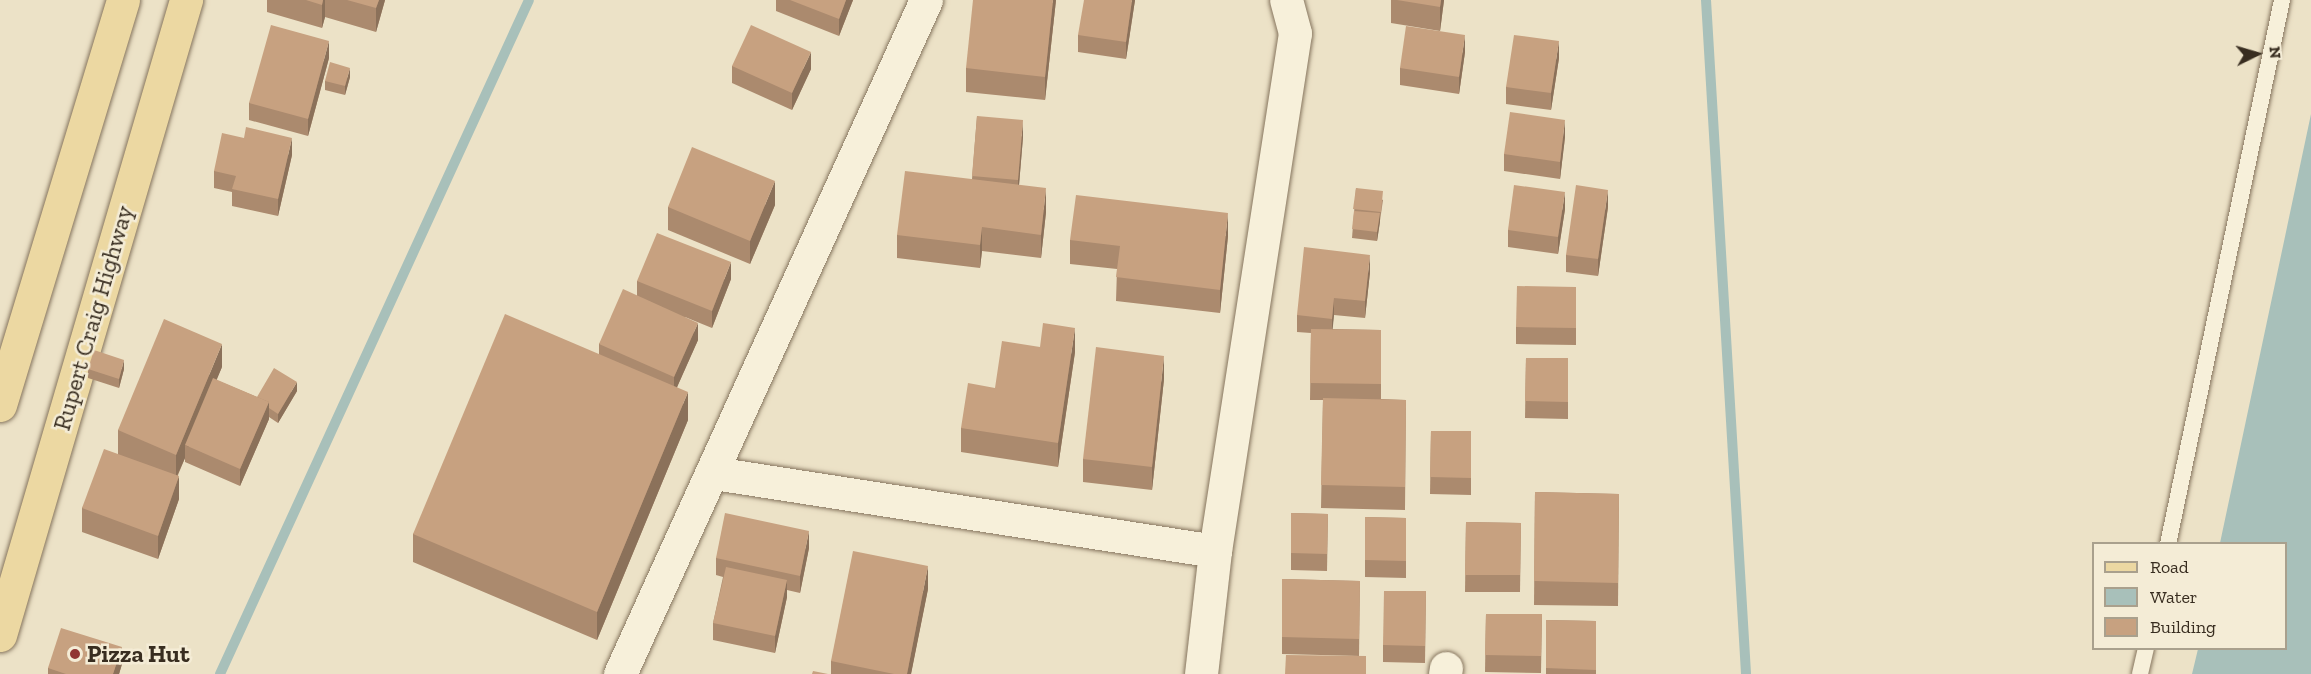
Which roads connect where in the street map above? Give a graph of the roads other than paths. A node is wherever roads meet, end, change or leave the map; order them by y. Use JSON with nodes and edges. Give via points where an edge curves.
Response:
{"nodes":[{"id":1,"x":123,"y":0,"type":"edge"},
{"id":2,"x":186,"y":0,"type":"edge"},
{"id":3,"x":926,"y":0,"type":"edge"},
{"id":4,"x":1286,"y":0,"type":"edge"},
{"id":5,"x":2282,"y":0,"type":"edge"},
{"id":6,"x":5,"y":369,"type":"edge"},
{"id":7,"x":0,"y":405,"type":"edge"},
{"id":8,"x":714,"y":473,"type":"junction"},
{"id":9,"x":2168,"y":542,"type":"edge"},
{"id":10,"x":1215,"y":551,"type":"junction"},
{"id":11,"x":0,"y":635,"type":"edge"},
{"id":12,"x":2146,"y":650,"type":"edge"},
{"id":13,"x":620,"y":674,"type":"edge"},
{"id":14,"x":1201,"y":674,"type":"edge"},
{"id":15,"x":2140,"y":674,"type":"edge"}],
"edges":[{"from":1,"to":6,"type":"main road"},
{"from":2,"to":11,"type":"main road","name":"Rupert Craig Highway"},
{"from":3,"to":8,"type":"street"},
{"from":4,"to":10,"type":"street","via":[[1295,33]]},
{"from":5,"to":9,"type":"lane"},
{"from":6,"to":7,"type":"main road"},
{"from":8,"to":10,"type":"street"},
{"from":8,"to":13,"type":"street"},
{"from":10,"to":14,"type":"street"},
{"from":12,"to":15,"type":"lane"}]}
